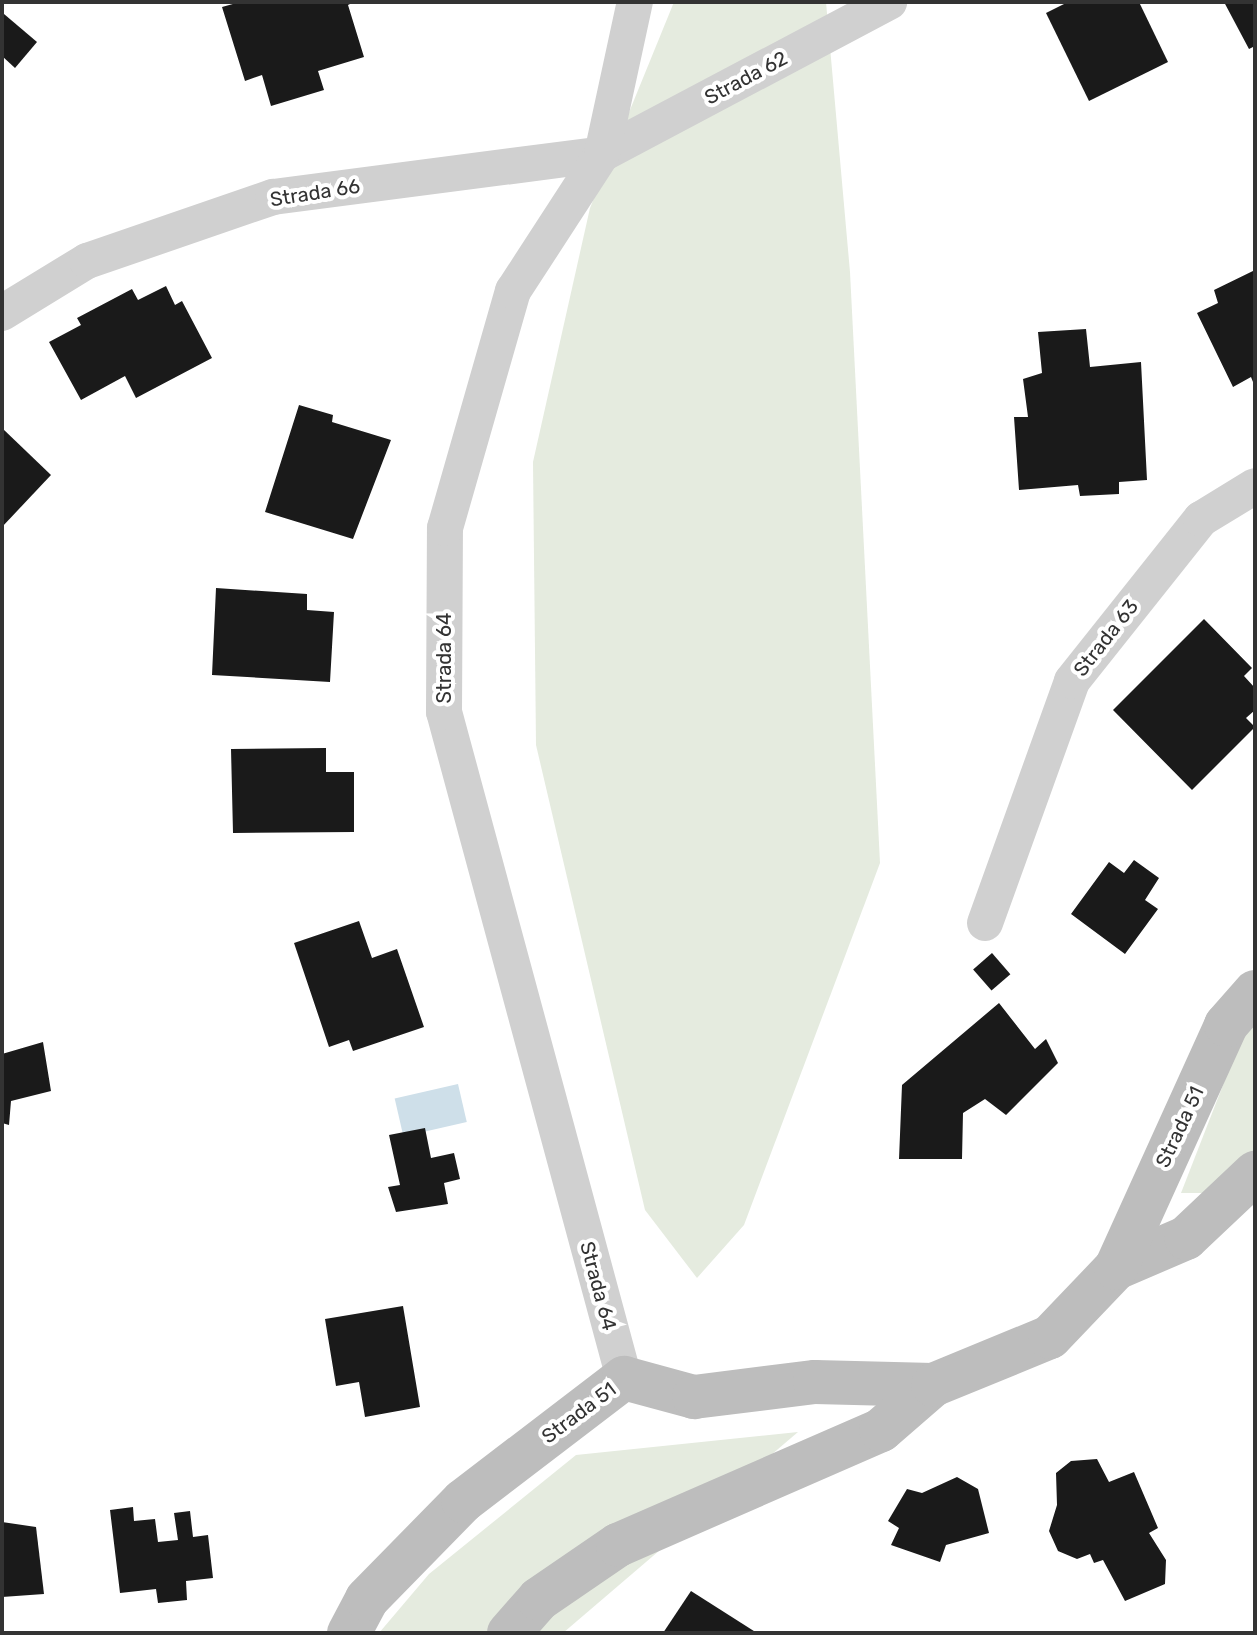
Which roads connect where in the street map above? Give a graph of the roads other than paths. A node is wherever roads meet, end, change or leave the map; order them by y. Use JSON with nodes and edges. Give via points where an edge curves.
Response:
{"nodes":[{"id":1,"x":635,"y":2,"type":"edge"},
{"id":2,"x":889,"y":2,"type":"edge"},
{"id":3,"x":602,"y":154,"type":"junction"},
{"id":4,"x":2,"y":313,"type":"edge"},
{"id":5,"x":1255,"y":486,"type":"edge"},
{"id":6,"x":985,"y":923,"type":"dead end"},
{"id":7,"x":1255,"y":992,"type":"edge"},
{"id":8,"x":1255,"y":1173,"type":"edge"},
{"id":9,"x":1116,"y":1268,"type":"junction"},
{"id":10,"x":624,"y":1378,"type":"junction"},
{"id":11,"x":933,"y":1385,"type":"junction"},
{"id":12,"x":349,"y":1633,"type":"edge"},
{"id":13,"x":509,"y":1633,"type":"edge"}],
"edges":[{"from":1,"to":3,"type":"street","name":"Strada 64"},
{"from":2,"to":3,"type":"street","name":"Strada 62"},
{"from":3,"to":4,"type":"street","name":"Strada 66","via":[[273,197],[87,261]]},
{"from":3,"to":10,"type":"street","name":"Strada 64","via":[[513,291],[445,528],[444,712]]},
{"from":5,"to":6,"type":"street","name":"Strada 63","via":[[1201,519],[1072,681]]},
{"from":7,"to":9,"type":"street","name":"Strada 51","via":[[1226,1025]]},
{"from":8,"to":9,"type":"street","name":"Strada 51","via":[[1186,1238]]},
{"from":9,"to":11,"type":"street","name":"Strada 51","via":[[1050,1337]]},
{"from":10,"to":11,"type":"street","name":"Strada 51","via":[[694,1397],[815,1382]]},
{"from":10,"to":12,"type":"street","name":"Strada 51","via":[[463,1501],[367,1599]]},
{"from":11,"to":13,"type":"street","name":"Strada 51","via":[[881,1430],[618,1545],[539,1599]]}]}
